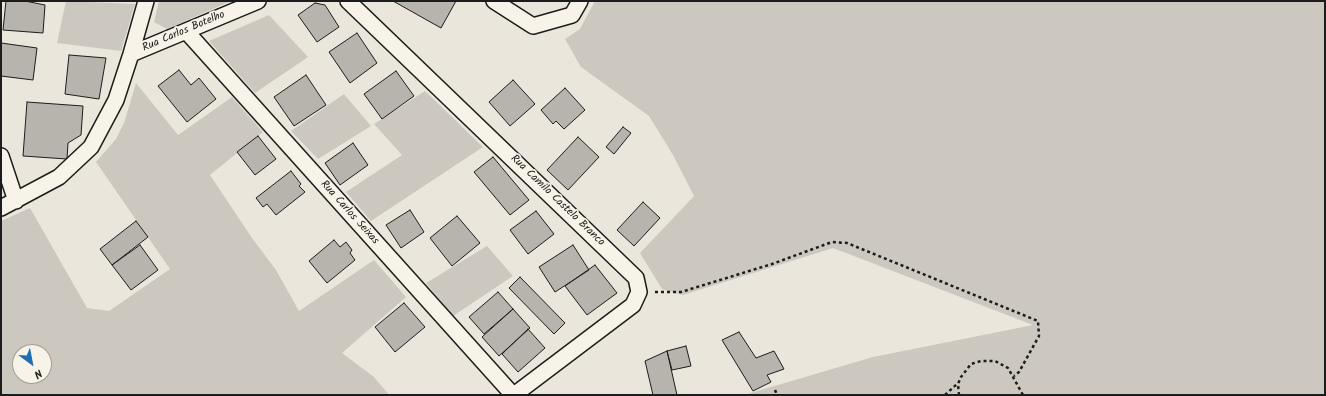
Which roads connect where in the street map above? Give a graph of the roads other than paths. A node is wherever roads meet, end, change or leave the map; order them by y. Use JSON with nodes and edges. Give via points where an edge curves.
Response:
{"nodes":[{"id":1,"x":146,"y":1,"type":"edge"},
{"id":2,"x":258,"y":1,"type":"edge"},
{"id":3,"x":348,"y":1,"type":"edge"},
{"id":4,"x":494,"y":1,"type":"edge"},
{"id":5,"x":580,"y":1,"type":"edge"},
{"id":6,"x":186,"y":31,"type":"junction"},
{"id":7,"x":131,"y":54,"type":"junction"},
{"id":8,"x":1,"y":156,"type":"edge"},
{"id":9,"x":16,"y":201,"type":"junction"},
{"id":10,"x":1,"y":208,"type":"edge"},
{"id":11,"x":513,"y":395,"type":"edge"}],
"edges":[{"from":1,"to":7,"type":"street"},
{"from":2,"to":6,"type":"street","name":"Rua Carlos Botelho"},
{"from":3,"to":11,"type":"street","name":"Rua Camilo Castelo Branco","via":[[636,278],[640,292],[633,305]]},
{"from":4,"to":5,"type":"street","via":[[533,26],[572,15]]},
{"from":6,"to":7,"type":"street","name":"Rua Carlos Botelho"},
{"from":6,"to":11,"type":"street","name":"Rua Carlos Seixas"},
{"from":7,"to":9,"type":"street","via":[[116,100],[91,148],[59,177]]},
{"from":8,"to":9,"type":"street"},
{"from":9,"to":10,"type":"street"}]}
